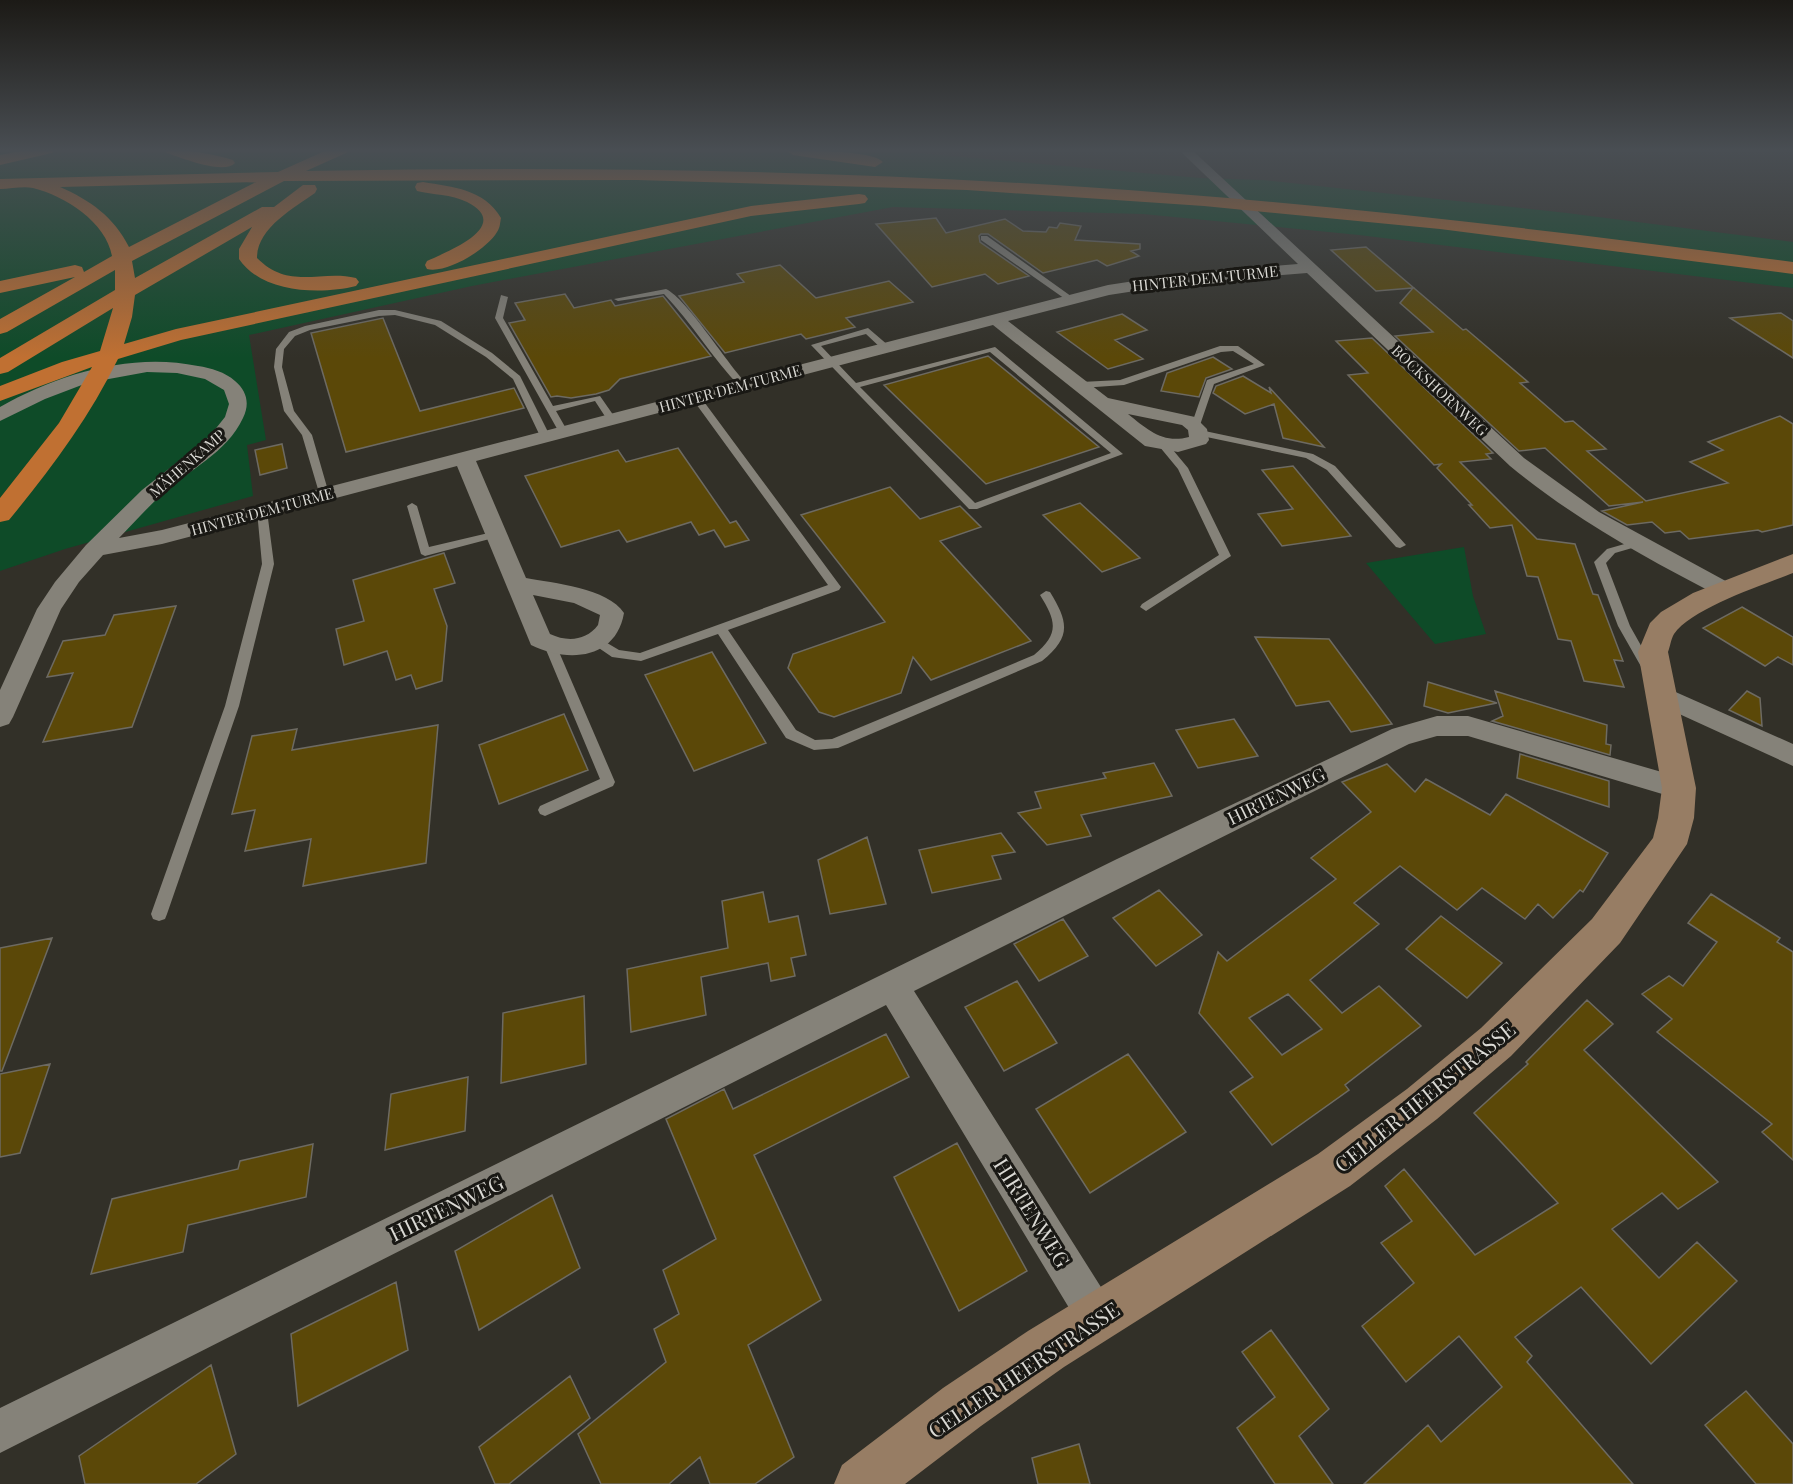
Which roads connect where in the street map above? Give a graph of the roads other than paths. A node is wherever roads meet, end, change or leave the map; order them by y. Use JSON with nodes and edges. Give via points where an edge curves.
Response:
{"nodes":[{"id":1,"x":100,"y":219,"type":"edge"},
{"id":2,"x":200,"y":219,"type":"edge"},
{"id":3,"x":229,"y":219,"type":"edge"},
{"id":4,"x":254,"y":219,"type":"edge"},
{"id":5,"x":273,"y":219,"type":"edge"},
{"id":6,"x":492,"y":219,"type":"edge"},
{"id":7,"x":713,"y":219,"type":"edge"},
{"id":8,"x":1258,"y":219,"type":"edge"},
{"id":9,"x":1402,"y":219,"type":"edge"},
{"id":10,"x":1451,"y":219,"type":"edge"},
{"id":11,"x":172,"y":232,"type":"junction"},
{"id":12,"x":984,"y":238,"type":"dead end"},
{"id":13,"x":1793,"y":257,"type":"edge"},
{"id":14,"x":1310,"y":268,"type":"junction"},
{"id":15,"x":1793,"y":268,"type":"edge"},
{"id":16,"x":0,"y":287,"type":"edge"},
{"id":17,"x":504,"y":297,"type":"dead end"},
{"id":18,"x":618,"y":299,"type":"dead end"},
{"id":19,"x":1071,"y":299,"type":"junction"},
{"id":20,"x":995,"y":319,"type":"junction"},
{"id":21,"x":0,"y":328,"type":"edge"},
{"id":22,"x":0,"y":349,"type":"edge"},
{"id":23,"x":830,"y":362,"type":"junction"},
{"id":24,"x":0,"y":368,"type":"edge"},
{"id":25,"x":743,"y":385,"type":"junction"},
{"id":26,"x":854,"y":386,"type":"junction"},
{"id":27,"x":1081,"y":386,"type":"junction"},
{"id":28,"x":0,"y":394,"type":"edge"},
{"id":29,"x":696,"y":397,"type":"junction"},
{"id":30,"x":1103,"y":403,"type":"junction"},
{"id":31,"x":550,"y":409,"type":"junction"},
{"id":32,"x":0,"y":415,"type":"edge"},
{"id":33,"x":611,"y":419,"type":"junction"},
{"id":34,"x":1198,"y":430,"type":"junction"},
{"id":35,"x":554,"y":434,"type":"junction"},
{"id":36,"x":1164,"y":446,"type":"junction"},
{"id":37,"x":464,"y":458,"type":"junction"},
{"id":38,"x":324,"y":494,"type":"junction"},
{"id":39,"x":412,"y":506,"type":"dead end"},
{"id":40,"x":262,"y":511,"type":"junction"},
{"id":41,"x":0,"y":514,"type":"edge"},
{"id":42,"x":497,"y":534,"type":"junction"},
{"id":43,"x":1635,"y":544,"type":"junction"},
{"id":44,"x":1400,"y":545,"type":"dead end"},
{"id":45,"x":94,"y":550,"type":"junction"},
{"id":46,"x":1793,"y":563,"type":"edge"},
{"id":47,"x":518,"y":584,"type":"junction"},
{"id":48,"x":1725,"y":590,"type":"junction"},
{"id":49,"x":1046,"y":595,"type":"dead end"},
{"id":50,"x":1146,"y":607,"type":"dead end"},
{"id":51,"x":720,"y":627,"type":"junction"},
{"id":52,"x":597,"y":641,"type":"junction"},
{"id":53,"x":550,"y":645,"type":"junction"},
{"id":54,"x":1662,"y":695,"type":"junction"},
{"id":55,"x":0,"y":717,"type":"edge"},
{"id":56,"x":1793,"y":756,"type":"edge"},
{"id":57,"x":1679,"y":788,"type":"junction"},
{"id":58,"x":545,"y":810,"type":"dead end"},
{"id":59,"x":159,"y":915,"type":"dead end"},
{"id":60,"x":892,"y":986,"type":"junction"},
{"id":61,"x":1097,"y":1317,"type":"junction"},
{"id":62,"x":0,"y":1431,"type":"edge"},
{"id":63,"x":861,"y":1484,"type":"edge"}],
"edges":[{"from":1,"to":41,"type":"highway","via":[[120,247],[125,269],[122,314],[106,363],[80,413]]},
{"from":2,"to":11,"type":"highway"},
{"from":3,"to":22,"type":"highway"},
{"from":4,"to":24,"type":"highway"},
{"from":5,"to":6,"type":"highway","via":[[250,239],[246,252],[259,270],[310,283],[345,283],[414,272],[455,257],[475,245],[492,227]]},
{"from":7,"to":28,"type":"highway","via":[[198,330],[130,348]]},
{"from":8,"to":14,"type":"street","name":"BOCKSHORNWEG"},
{"from":9,"to":15,"type":"highway"},
{"from":10,"to":13,"type":"highway","via":[[1551,227]]},
{"from":11,"to":16,"type":"highway","via":[[94,265]]},
{"from":11,"to":21,"type":"highway"},
{"from":12,"to":19,"type":"lane"},
{"from":14,"to":19,"type":"street","name":"HINTER DEM TURME","via":[[1155,282]]},
{"from":14,"to":43,"type":"street","name":"BOCKSHORNWEG","via":[[1543,484]]},
{"from":17,"to":31,"type":"lane","via":[[499,318]]},
{"from":18,"to":25,"type":"lane","via":[[666,291]]},
{"from":19,"to":20,"type":"street","name":"HINTER DEM TURME"},
{"from":20,"to":23,"type":"street","name":"HINTER DEM TURME"},
{"from":20,"to":27,"type":"street"},
{"from":23,"to":25,"type":"street","name":"HINTER DEM TURME"},
{"from":23,"to":26,"type":"lane"},
{"from":25,"to":29,"type":"street","name":"HINTER DEM TURME"},
{"from":26,"to":26,"type":"lane","via":[[992,349],[1118,454],[973,507]]},
{"from":27,"to":30,"type":"street"},
{"from":27,"to":34,"type":"lane","via":[[1121,383],[1220,349],[1235,348],[1261,364],[1210,382]]},
{"from":29,"to":33,"type":"street","name":"HINTER DEM TURME"},
{"from":29,"to":51,"type":"lane","via":[[835,587]]},
{"from":30,"to":34,"type":"street","via":[[1178,417]]},
{"from":30,"to":36,"type":"street","via":[[1152,442]]},
{"from":31,"to":33,"type":"lane","via":[[597,398]]},
{"from":31,"to":35,"type":"lane"},
{"from":32,"to":45,"type":"street","name":"MÄHENKAMP","via":[[74,381],[144,368],[186,368],[208,373],[235,391],[238,402],[234,417],[223,432],[154,490]]},
{"from":33,"to":35,"type":"street","name":"HINTER DEM TURME"},
{"from":34,"to":36,"type":"street","via":[[1199,440],[1188,445]]},
{"from":34,"to":44,"type":"lane","via":[[1309,456],[1331,468]]},
{"from":35,"to":37,"type":"street","name":"HINTER DEM TURME"},
{"from":35,"to":38,"type":"lane","via":[[517,378],[438,323],[387,312],[308,328],[292,334],[280,349],[278,367],[289,411],[307,435]]},
{"from":36,"to":50,"type":"lane","via":[[1183,468],[1225,556]]},
{"from":37,"to":38,"type":"street","name":"HINTER DEM TURME"},
{"from":37,"to":42,"type":"street"},
{"from":38,"to":40,"type":"street","name":"HINTER DEM TURME"},
{"from":39,"to":42,"type":"lane","via":[[425,552]]},
{"from":40,"to":45,"type":"street","name":"HINTER DEM TURME"},
{"from":40,"to":59,"type":"lane","via":[[268,564],[232,706]]},
{"from":42,"to":47,"type":"street"},
{"from":43,"to":48,"type":"street","name":"BOCKSHORNWEG"},
{"from":43,"to":54,"type":"lane","via":[[1611,551],[1600,562],[1624,626]]},
{"from":45,"to":55,"type":"street","via":[[73,572],[49,609]]},
{"from":46,"to":48,"type":"main road","name":"CELLER HEERSTRASSE"},
{"from":47,"to":52,"type":"street","via":[[606,606],[612,613],[612,622]]},
{"from":47,"to":53,"type":"street","via":[[540,639]]},
{"from":48,"to":54,"type":"main road","name":"CELLER HEERSTRASSE","via":[[1676,616],[1661,631],[1653,652]]},
{"from":49,"to":51,"type":"lane","via":[[1061,626],[1055,645],[1038,658],[833,744],[814,745],[790,734]]},
{"from":51,"to":52,"type":"lane","via":[[641,657],[616,654]]},
{"from":52,"to":53,"type":"street","via":[[567,649]]},
{"from":53,"to":58,"type":"lane","via":[[608,782]]},
{"from":54,"to":56,"type":"street"},
{"from":54,"to":57,"type":"main road","name":"CELLER HEERSTRASSE"},
{"from":57,"to":60,"type":"street","name":"HIRTENWEG","via":[[1468,726],[1437,726],[1401,736],[1323,772]]},
{"from":57,"to":61,"type":"main road","name":"CELLER HEERSTRASSE","via":[[1669,844],[1642,884],[1606,931],[1496,1042],[1334,1170]]},
{"from":60,"to":61,"type":"street","name":"HIRTENWEG"},
{"from":60,"to":62,"type":"street","name":"HIRTENWEG"},
{"from":61,"to":63,"type":"main road","name":"CELLER HEERSTRASSE","via":[[962,1407]]}]}
